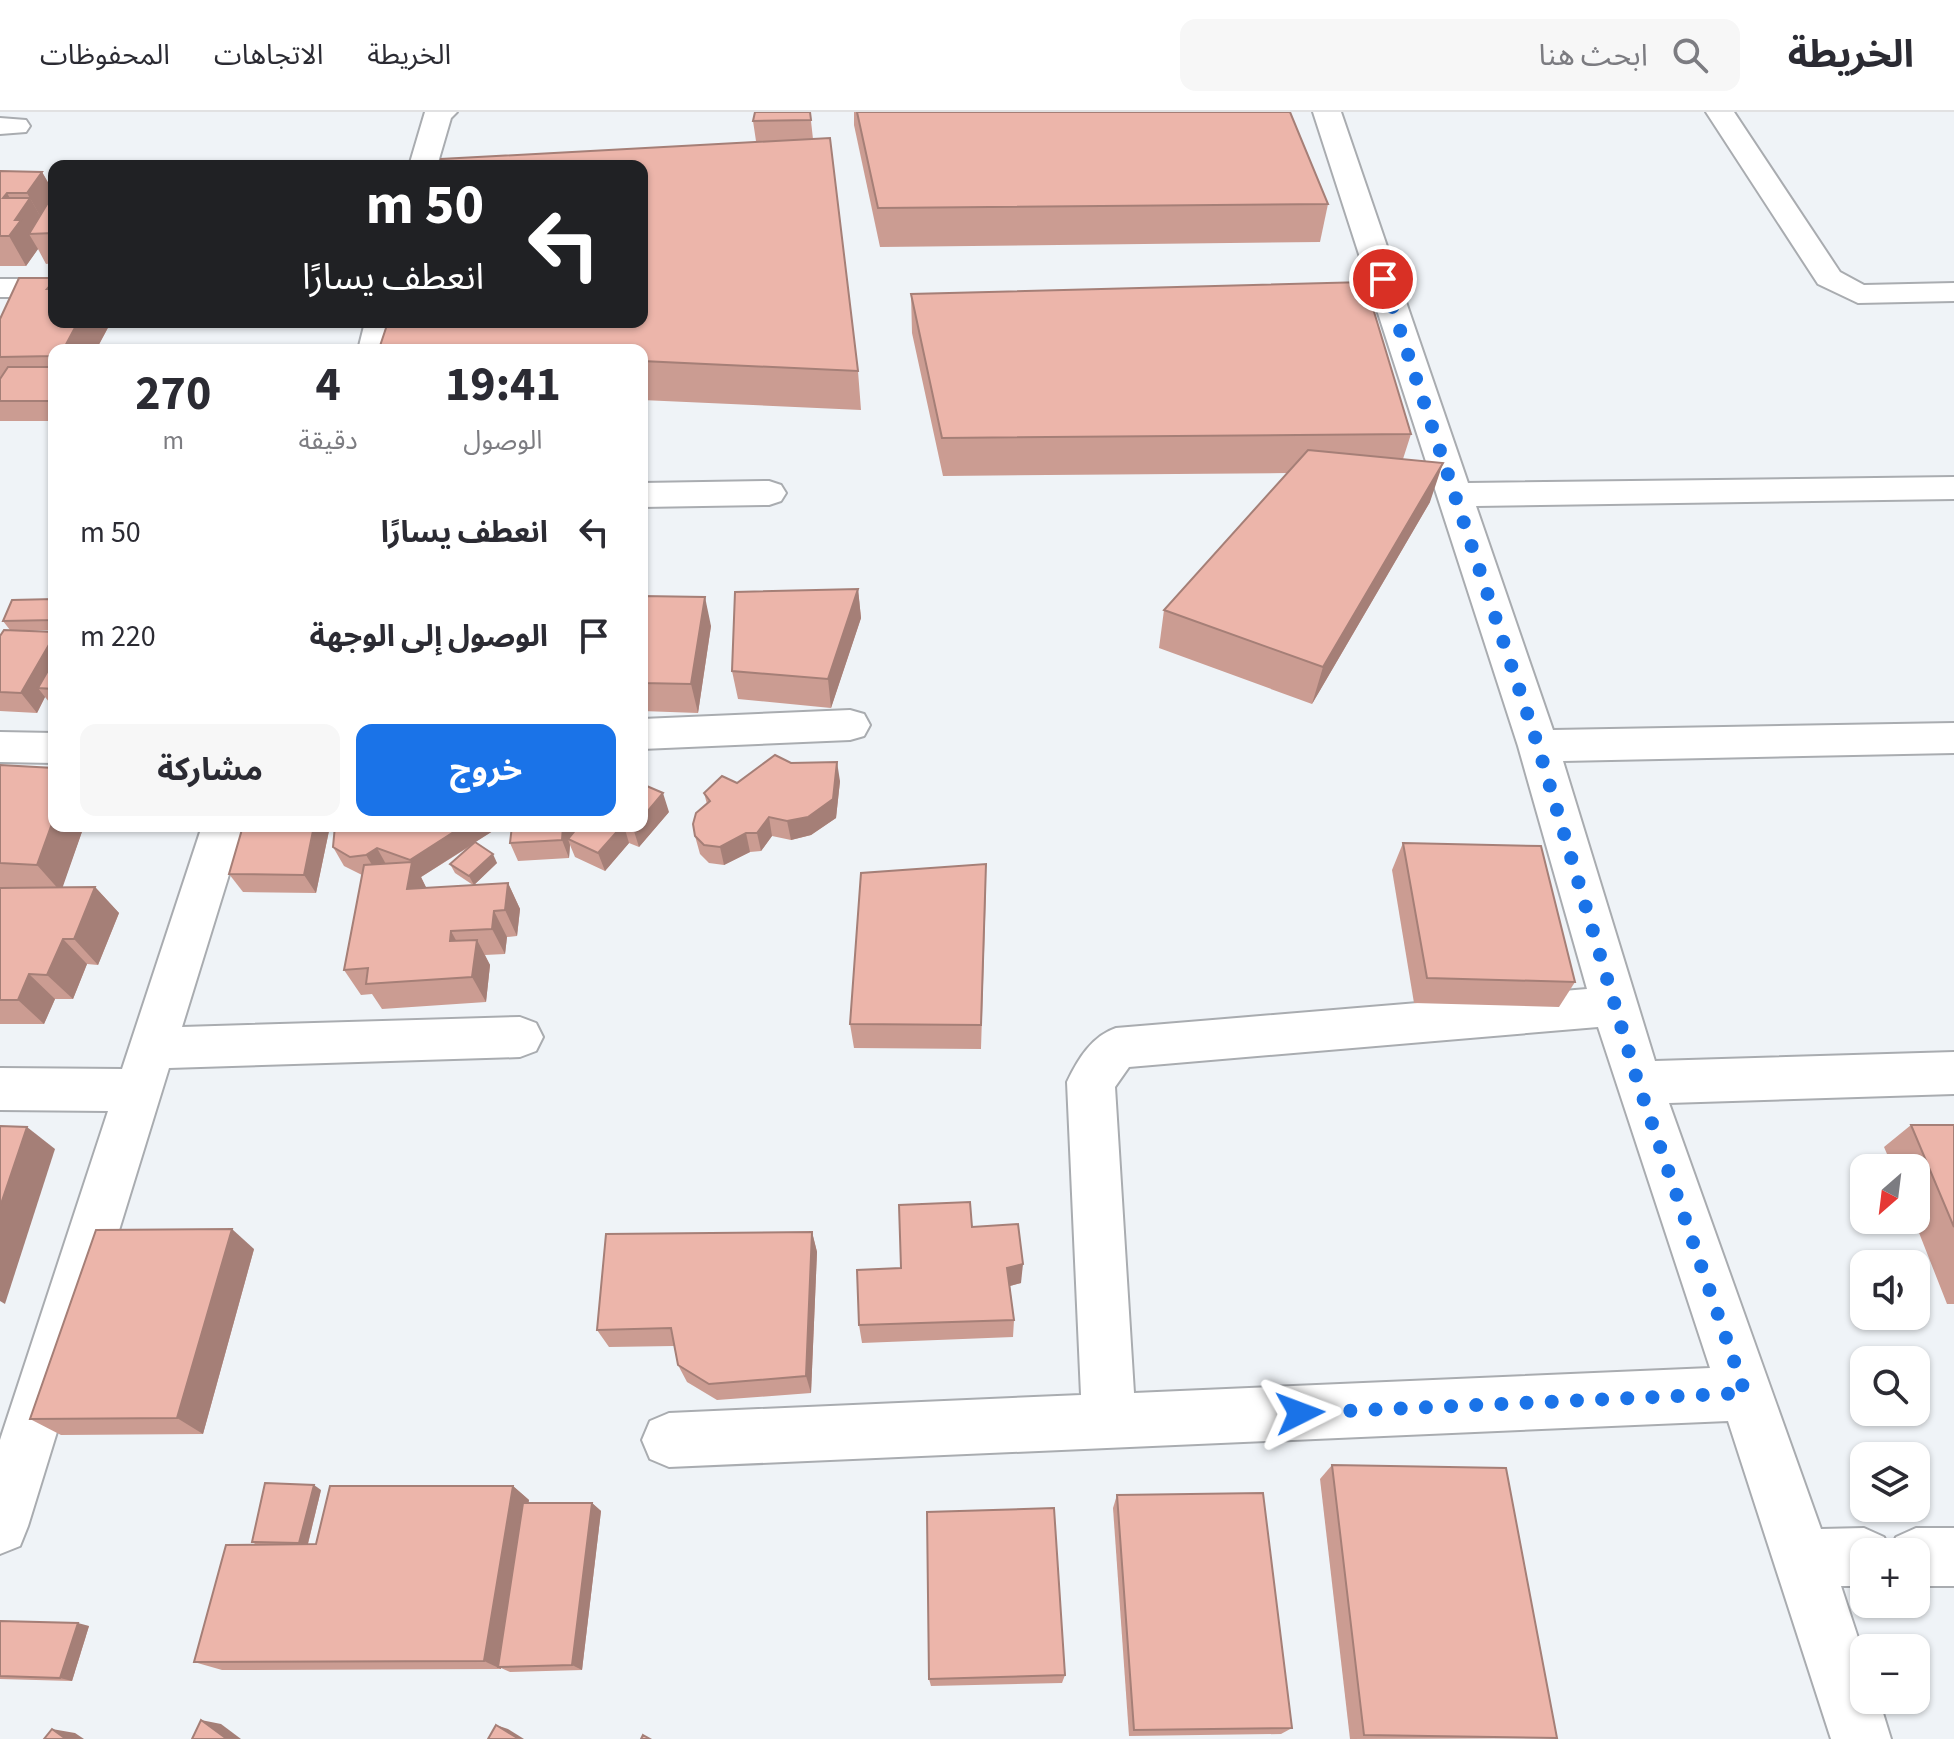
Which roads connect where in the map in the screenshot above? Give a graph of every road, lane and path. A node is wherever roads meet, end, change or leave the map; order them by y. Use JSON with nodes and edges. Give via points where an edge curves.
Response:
{"nodes":[{"id":1,"x":443,"y":112,"type":"edge"},
{"id":2,"x":1327,"y":112,"type":"edge"},
{"id":3,"x":1720,"y":112,"type":"edge"},
{"id":4,"x":425,"y":160,"type":"edge"},
{"id":5,"x":0,"y":288,"type":"edge"},
{"id":6,"x":48,"y":288,"type":"edge"},
{"id":7,"x":1954,"y":292,"type":"edge"},
{"id":8,"x":1954,"y":488,"type":"edge"},
{"id":9,"x":769,"y":493,"type":"dead end"},
{"id":10,"x":648,"y":495,"type":"edge"},
{"id":11,"x":1455,"y":495,"type":"junction"},
{"id":12,"x":850,"y":725,"type":"dead end"},
{"id":13,"x":648,"y":734,"type":"edge"},
{"id":14,"x":1954,"y":738,"type":"edge"},
{"id":15,"x":1538,"y":746,"type":"junction"},
{"id":16,"x":0,"y":747,"type":"edge"},
{"id":17,"x":48,"y":748,"type":"edge"},
{"id":18,"x":221,"y":832,"type":"edge"},
{"id":19,"x":1615,"y":1006,"type":"junction"},
{"id":20,"x":520,"y":1037,"type":"dead end"},
{"id":21,"x":146,"y":1069,"type":"junction"},
{"id":22,"x":1954,"y":1073,"type":"edge"},
{"id":23,"x":1638,"y":1083,"type":"junction"},
{"id":24,"x":0,"y":1089,"type":"edge"},
{"id":25,"x":1745,"y":1393,"type":"junction"},
{"id":26,"x":1109,"y":1421,"type":"junction"},
{"id":27,"x":669,"y":1440,"type":"dead end"},
{"id":28,"x":0,"y":1526,"type":"edge"},
{"id":29,"x":1850,"y":1557,"type":"edge"},
{"id":30,"x":1930,"y":1557,"type":"edge"},
{"id":31,"x":1954,"y":1557,"type":"edge"},
{"id":32,"x":1803,"y":1558,"type":"junction"},
{"id":33,"x":1861,"y":1739,"type":"edge"}],
"edges":[{"from":1,"to":4,"type":"street"},
{"from":2,"to":11,"type":"street","via":[[1376,307]]},
{"from":3,"to":7,"type":"street","via":[[1829,278],[1858,294]]},
{"from":5,"to":6,"type":"street"},
{"from":8,"to":11,"type":"street"},
{"from":9,"to":10,"type":"street"},
{"from":11,"to":15,"type":"street"},
{"from":12,"to":13,"type":"street"},
{"from":14,"to":15,"type":"street"},
{"from":15,"to":19,"type":"street"},
{"from":16,"to":17,"type":"street"},
{"from":18,"to":21,"type":"street"},
{"from":19,"to":23,"type":"street"},
{"from":19,"to":26,"type":"street","via":[[1116,1048],[1091,1082]]},
{"from":20,"to":21,"type":"street"},
{"from":21,"to":24,"type":"street"},
{"from":21,"to":28,"type":"street"},
{"from":22,"to":23,"type":"street"},
{"from":23,"to":25,"type":"street"},
{"from":25,"to":26,"type":"street"},
{"from":25,"to":32,"type":"street"},
{"from":26,"to":27,"type":"street"},
{"from":29,"to":32,"type":"street"},
{"from":30,"to":31,"type":"street"},
{"from":32,"to":33,"type":"street"}]}
